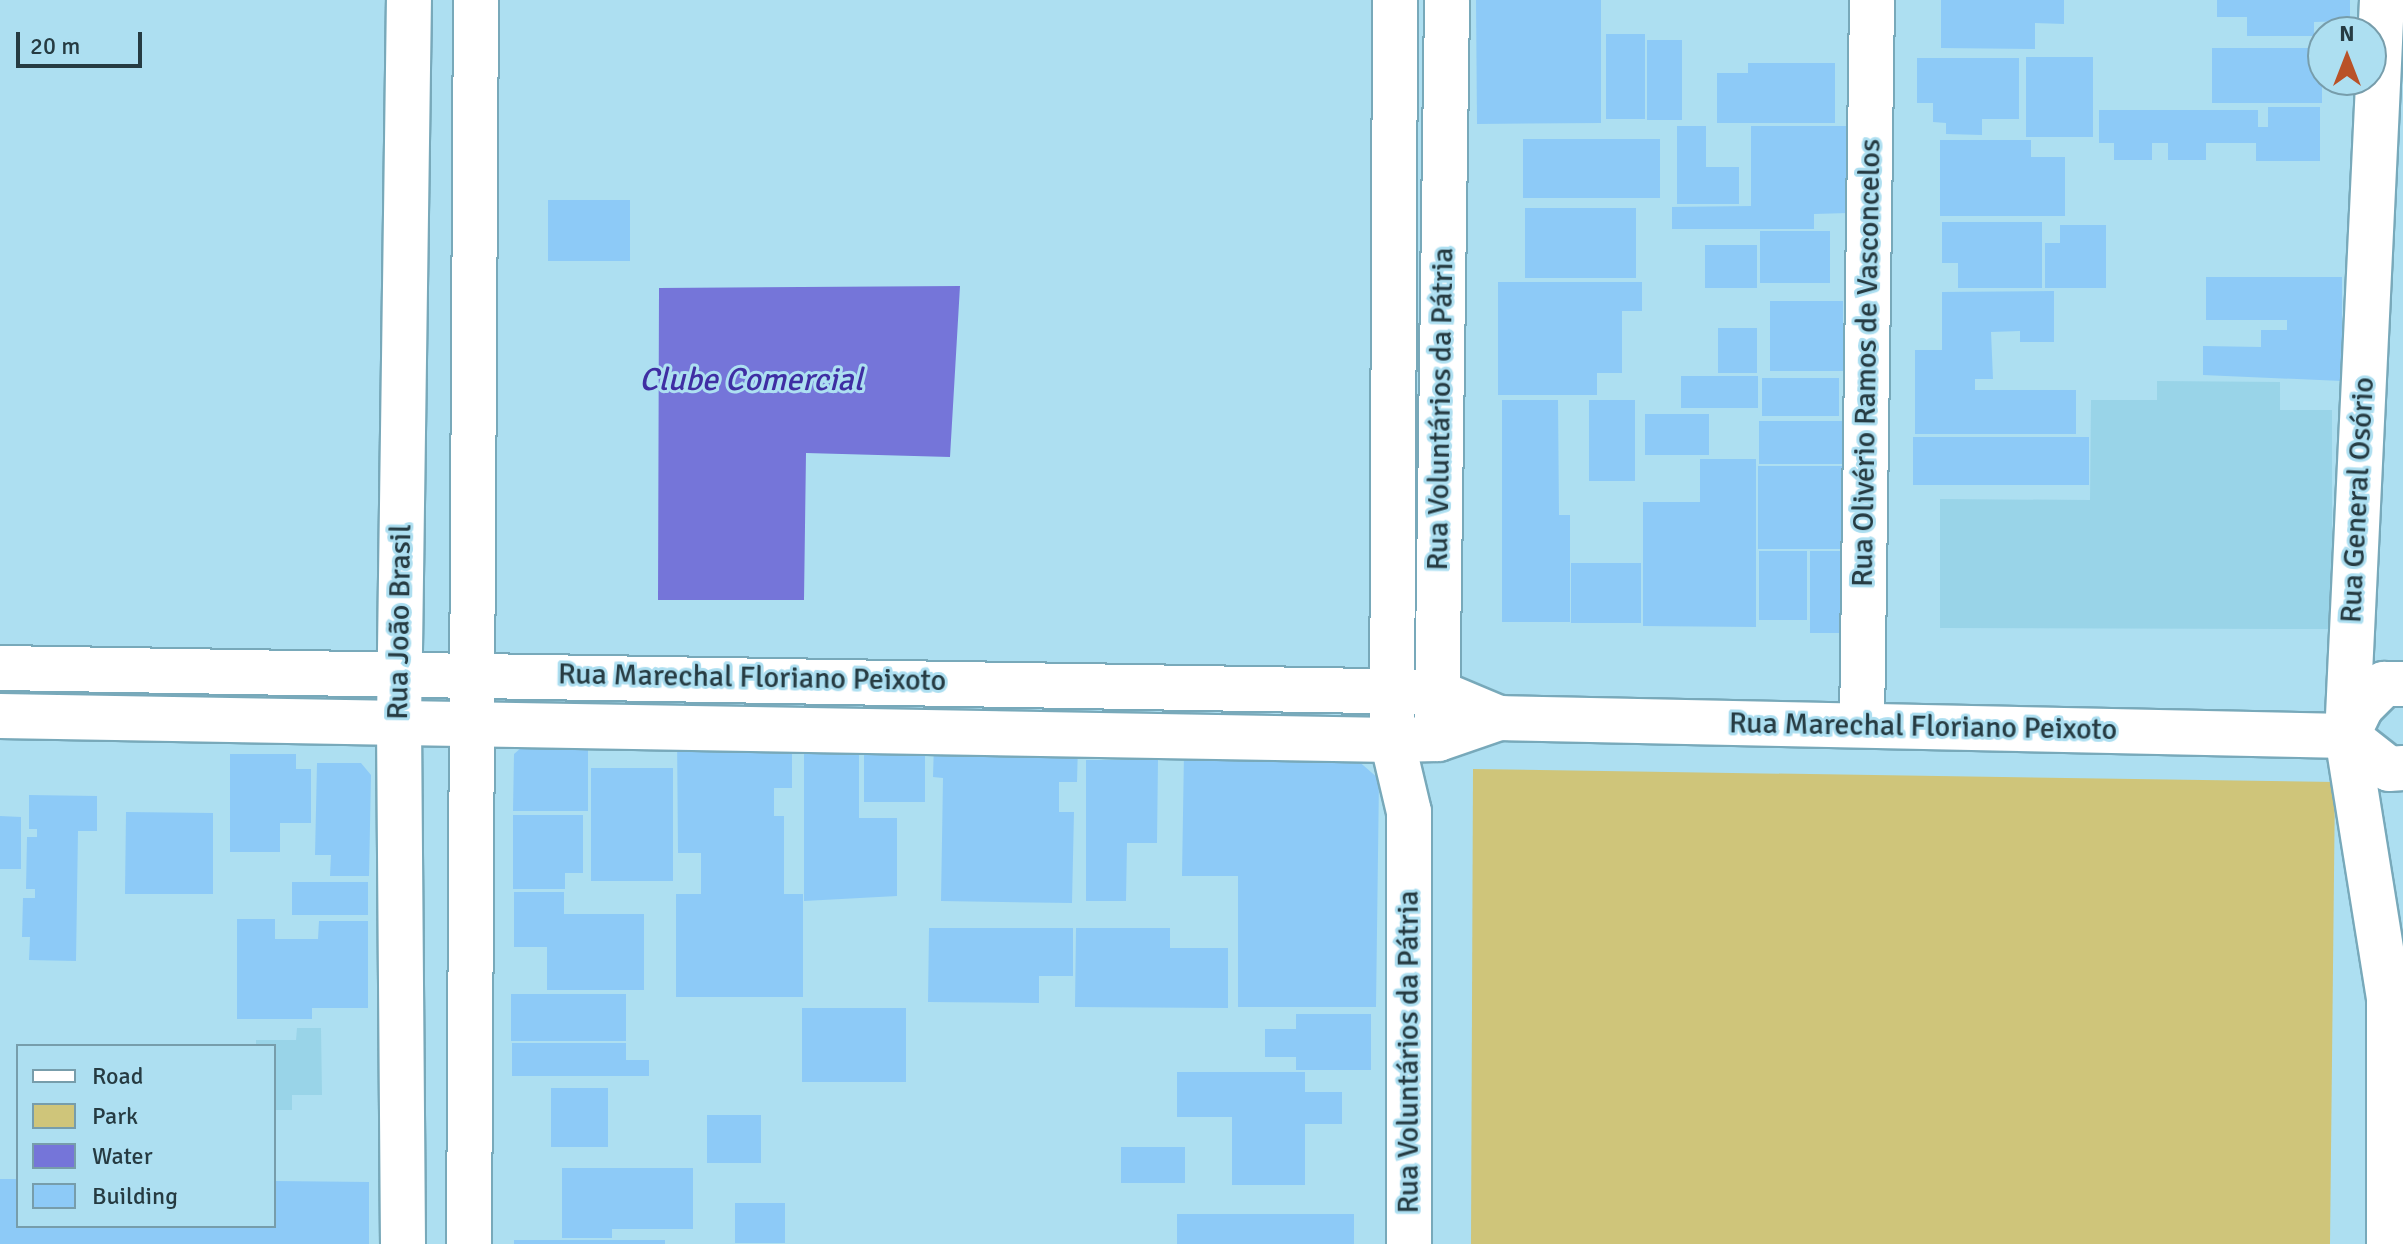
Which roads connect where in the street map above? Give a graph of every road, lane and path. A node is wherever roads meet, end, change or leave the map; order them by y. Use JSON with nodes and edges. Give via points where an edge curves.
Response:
{"nodes":[{"id":1,"x":409,"y":0,"type":"edge"},
{"id":2,"x":476,"y":0,"type":"edge"},
{"id":3,"x":1395,"y":0,"type":"edge"},
{"id":4,"x":1447,"y":0,"type":"edge"},
{"id":5,"x":1872,"y":0,"type":"edge"},
{"id":6,"x":2382,"y":0,"type":"edge"},
{"id":7,"x":0,"y":668,"type":"edge"},
{"id":8,"x":400,"y":672,"type":"junction"},
{"id":9,"x":472,"y":672,"type":"junction"},
{"id":10,"x":2403,"y":684,"type":"edge"},
{"id":11,"x":1437,"y":692,"type":"junction"},
{"id":12,"x":1394,"y":693,"type":"junction"},
{"id":13,"x":0,"y":716,"type":"edge"},
{"id":14,"x":1499,"y":718,"type":"junction"},
{"id":15,"x":399,"y":722,"type":"junction"},
{"id":16,"x":471,"y":724,"type":"junction"},
{"id":17,"x":1862,"y":725,"type":"junction"},
{"id":18,"x":2347,"y":736,"type":"junction"},
{"id":19,"x":1438,"y":739,"type":"junction"},
{"id":20,"x":1392,"y":740,"type":"junction"},
{"id":21,"x":2403,"y":768,"type":"edge"},
{"id":22,"x":1409,"y":812,"type":"junction"},
{"id":23,"x":2403,"y":921,"type":"edge"},
{"id":24,"x":2389,"y":998,"type":"junction"},
{"id":25,"x":403,"y":1244,"type":"edge"},
{"id":26,"x":469,"y":1244,"type":"edge"},
{"id":27,"x":1409,"y":1244,"type":"edge"},
{"id":28,"x":2389,"y":1244,"type":"edge"}],
"edges":[{"from":1,"to":8,"type":"street","name":"Rua João Brasil"},
{"from":2,"to":9,"type":"street"},
{"from":3,"to":12,"type":"street","name":"Rua Voluntários da Pátria"},
{"from":4,"to":11,"type":"street","name":"Rua Voluntários da Pátria"},
{"from":5,"to":17,"type":"street","name":"Rua Olivério Ramos de Vasconcelos"},
{"from":6,"to":18,"type":"street","name":"Rua General Osório"},
{"from":7,"to":8,"type":"street","name":"Rua Marechal Floriano Peixoto"},
{"from":8,"to":9,"type":"street","name":"Rua Marechal Floriano Peixoto"},
{"from":8,"to":15,"type":"street","name":"Rua João Brasil"},
{"from":9,"to":12,"type":"street","name":"Rua Marechal Floriano Peixoto"},
{"from":9,"to":16,"type":"street"},
{"from":10,"to":18,"type":"street","via":[[2384,684],[2361,707]]},
{"from":11,"to":12,"type":"street","name":"Rua Marechal Floriano Peixoto"},
{"from":11,"to":14,"type":"street","name":"Rua Marechal Floriano Peixoto"},
{"from":11,"to":19,"type":"street","name":"Rua Voluntários da Pátria"},
{"from":12,"to":20,"type":"street","name":"Rua Voluntários da Pátria"},
{"from":13,"to":15,"type":"street","name":"Rua Marechal Floriano Peixoto"},
{"from":14,"to":17,"type":"street","name":"Rua Marechal Floriano Peixoto"},
{"from":14,"to":19,"type":"street","name":"Rua Marechal Floriano Peixoto"},
{"from":15,"to":16,"type":"street","name":"Rua Marechal Floriano Peixoto"},
{"from":15,"to":25,"type":"street","name":"Rua João Brasil"},
{"from":16,"to":20,"type":"street","name":"Rua Marechal Floriano Peixoto"},
{"from":16,"to":26,"type":"street"},
{"from":17,"to":18,"type":"street","name":"Rua Marechal Floriano Peixoto"},
{"from":18,"to":21,"type":"street","via":[[2389,769]]},
{"from":18,"to":24,"type":"street","name":"Rua General Osório"},
{"from":19,"to":20,"type":"street","name":"Rua Marechal Floriano Peixoto"},
{"from":19,"to":22,"type":"street","name":"Rua Voluntários da Pátria"},
{"from":20,"to":22,"type":"street","name":"Rua Voluntários da Pátria"},
{"from":22,"to":27,"type":"street","name":"Rua Voluntários da Pátria"},
{"from":23,"to":24,"type":"street","name":"Rua General Osório"},
{"from":24,"to":28,"type":"street","name":"Rua General Osório"}]}
